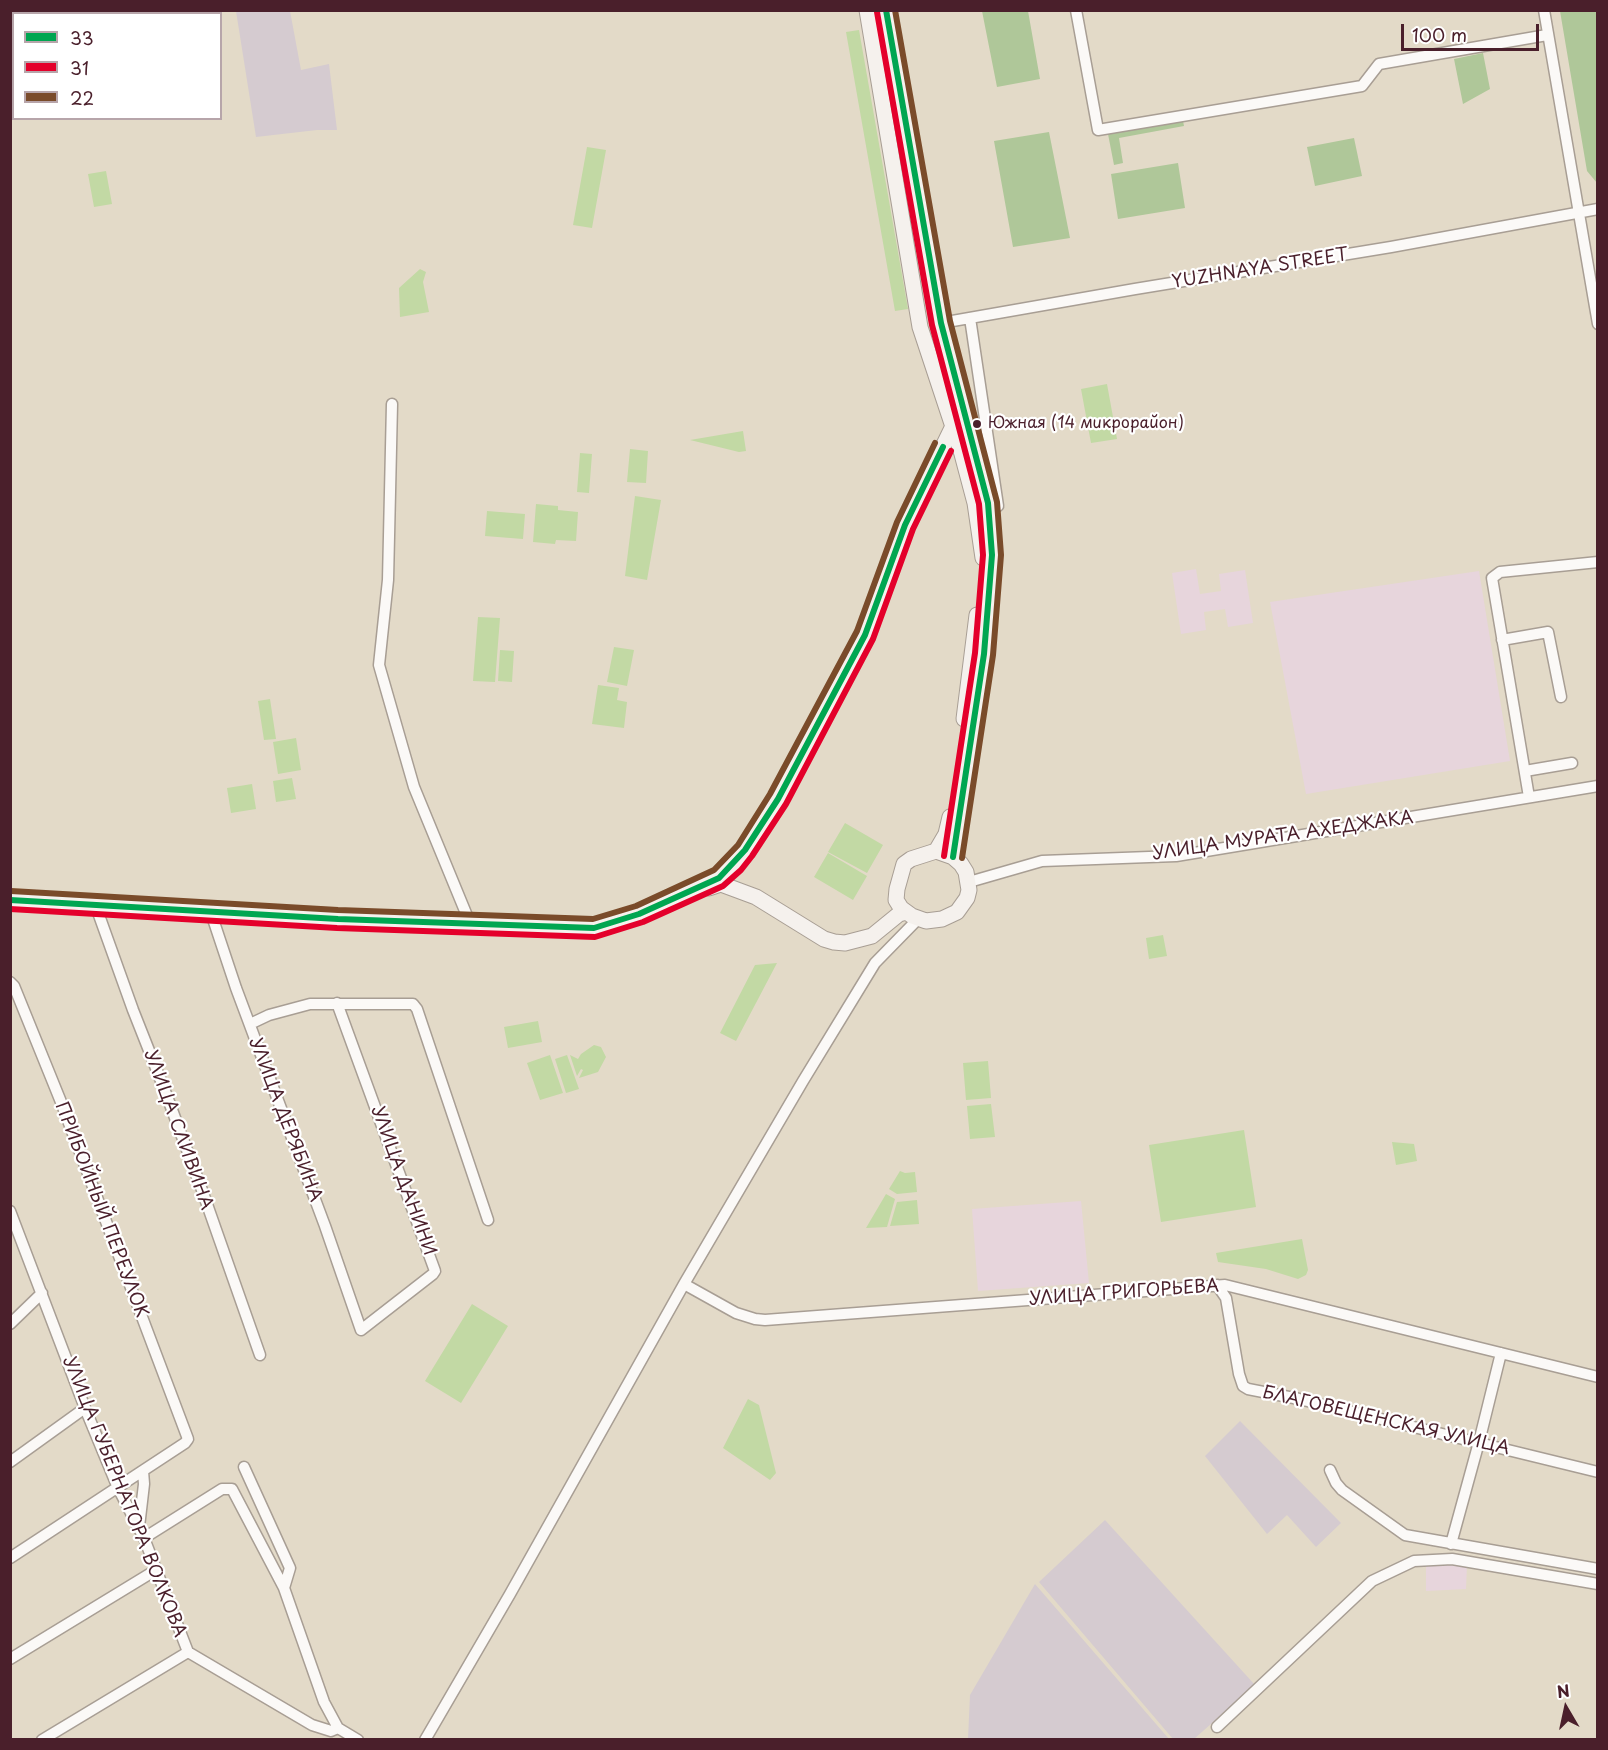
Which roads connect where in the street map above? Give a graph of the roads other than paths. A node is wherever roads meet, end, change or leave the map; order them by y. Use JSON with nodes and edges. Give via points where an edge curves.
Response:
{"nodes":[{"id":1,"x":867,"y":10,"type":"edge"},
{"id":2,"x":886,"y":10,"type":"edge"},
{"id":3,"x":1076,"y":10,"type":"edge"},
{"id":4,"x":1544,"y":10,"type":"edge"},
{"id":5,"x":1547,"y":35,"type":"junction"},
{"id":6,"x":1598,"y":209,"type":"edge"},
{"id":7,"x":1578,"y":212,"type":"junction"},
{"id":8,"x":970,"y":318,"type":"junction"},
{"id":9,"x":941,"y":323,"type":"junction"},
{"id":10,"x":1598,"y":324,"type":"edge"},
{"id":11,"x":920,"y":327,"type":"junction"},
{"id":12,"x":392,"y":404,"type":"dead end"},
{"id":13,"x":950,"y":444,"type":"junction"},
{"id":14,"x":998,"y":506,"type":"dead end"},
{"id":15,"x":1598,"y":562,"type":"edge"},
{"id":16,"x":1502,"y":640,"type":"junction"},
{"id":17,"x":1561,"y":697,"type":"dead end"},
{"id":18,"x":1572,"y":763,"type":"dead end"},
{"id":19,"x":1525,"y":771,"type":"junction"},
{"id":20,"x":1598,"y":786,"type":"edge"},
{"id":21,"x":1529,"y":798,"type":"junction"},
{"id":22,"x":936,"y":851,"type":"junction"},
{"id":23,"x":953,"y":857,"type":"junction"},
{"id":24,"x":726,"y":879,"type":"junction"},
{"id":25,"x":969,"y":882,"type":"junction"},
{"id":26,"x":10,"y":900,"type":"edge"},
{"id":27,"x":95,"y":904,"type":"junction"},
{"id":28,"x":210,"y":910,"type":"junction"},
{"id":29,"x":906,"y":910,"type":"junction"},
{"id":30,"x":639,"y":914,"type":"junction"},
{"id":31,"x":470,"y":923,"type":"junction"},
{"id":32,"x":872,"y":936,"type":"junction"},
{"id":33,"x":884,"y":952,"type":"junction"},
{"id":34,"x":10,"y":982,"type":"edge"},
{"id":35,"x":337,"y":1003,"type":"junction"},
{"id":36,"x":250,"y":1024,"type":"junction"},
{"id":37,"x":10,"y":1211,"type":"edge"},
{"id":38,"x":488,"y":1220,"type":"dead end"},
{"id":39,"x":684,"y":1284,"type":"junction"},
{"id":40,"x":1216,"y":1285,"type":"junction"},
{"id":41,"x":42,"y":1293,"type":"junction"},
{"id":42,"x":10,"y":1324,"type":"edge"},
{"id":43,"x":361,"y":1330,"type":"joint"},
{"id":44,"x":1501,"y":1353,"type":"junction"},
{"id":45,"x":260,"y":1355,"type":"dead end"},
{"id":46,"x":1598,"y":1377,"type":"edge"},
{"id":47,"x":85,"y":1408,"type":"junction"},
{"id":48,"x":1479,"y":1443,"type":"junction"},
{"id":49,"x":10,"y":1461,"type":"edge"},
{"id":50,"x":244,"y":1467,"type":"dead end"},
{"id":51,"x":1330,"y":1470,"type":"dead end"},
{"id":52,"x":143,"y":1471,"type":"junction"},
{"id":53,"x":1598,"y":1472,"type":"edge"},
{"id":54,"x":118,"y":1488,"type":"junction"},
{"id":55,"x":141,"y":1533,"type":"junction"},
{"id":56,"x":1451,"y":1544,"type":"junction"},
{"id":57,"x":10,"y":1558,"type":"edge"},
{"id":58,"x":1598,"y":1569,"type":"edge"},
{"id":59,"x":156,"y":1570,"type":"junction"},
{"id":60,"x":1598,"y":1584,"type":"edge"},
{"id":61,"x":284,"y":1588,"type":"junction"},
{"id":62,"x":188,"y":1652,"type":"junction"},
{"id":63,"x":10,"y":1659,"type":"edge"},
{"id":64,"x":1217,"y":1727,"type":"dead end"},
{"id":65,"x":339,"y":1729,"type":"junction"},
{"id":66,"x":42,"y":1740,"type":"edge"},
{"id":67,"x":358,"y":1740,"type":"edge"},
{"id":68,"x":425,"y":1740,"type":"edge"}],
"edges":[{"from":1,"to":11,"type":"street"},
{"from":2,"to":9,"type":"street"},
{"from":3,"to":5,"type":"street","via":[[1098,130],[1362,86],[1379,64]]},
{"from":4,"to":5,"type":"street"},
{"from":5,"to":7,"type":"street"},
{"from":6,"to":7,"type":"street","name":"YUZHNAYA STREET"},
{"from":7,"to":8,"type":"street","name":"YUZHNAYA STREET"},
{"from":7,"to":10,"type":"street"},
{"from":8,"to":9,"type":"street","name":"YUZHNAYA STREET"},
{"from":8,"to":14,"type":"street"},
{"from":9,"to":11,"type":"street"},
{"from":9,"to":23,"type":"street","via":[[988,503],[992,555],[984,654]]},
{"from":11,"to":13,"type":"street","via":[[953,426]]},
{"from":12,"to":31,"type":"street","via":[[390,552],[379,665],[414,787]]},
{"from":13,"to":22,"type":"street","via":[[975,503],[983,559],[951,811],[946,834]]},
{"from":13,"to":24,"type":"street","via":[[905,525],[865,635],[778,799]]},
{"from":15,"to":16,"type":"street","via":[[1495,574],[1492,583]]},
{"from":16,"to":17,"type":"street","via":[[1548,632]]},
{"from":16,"to":19,"type":"street"},
{"from":18,"to":19,"type":"street"},
{"from":19,"to":21,"type":"street"},
{"from":20,"to":21,"type":"street","name":"УЛИЦА МУРАТА АХЕДЖАКА"},
{"from":21,"to":25,"type":"street","name":"УЛИЦА МУРАТА АХЕДЖАКА","via":[[1176,856],[1042,861]]},
{"from":22,"to":23,"type":"street"},
{"from":22,"to":29,"type":"street","via":[[904,864],[898,880]]},
{"from":23,"to":25,"type":"street"},
{"from":24,"to":29,"type":"street","via":[[835,935],[871,931]]},
{"from":24,"to":30,"type":"street"},
{"from":25,"to":29,"type":"street","via":[[967,898],[950,916],[934,921]]},
{"from":26,"to":27,"type":"street"},
{"from":27,"to":28,"type":"street"},
{"from":27,"to":45,"type":"street","name":"УЛИЦА СЛИВИНА"},
{"from":28,"to":31,"type":"street"},
{"from":28,"to":36,"type":"street","name":"УЛИЦА ДЕРЯБИНА"},
{"from":29,"to":32,"type":"street"},
{"from":29,"to":33,"type":"street"},
{"from":30,"to":31,"type":"street","via":[[594,928]]},
{"from":30,"to":32,"type":"street","via":[[721,884],[756,897],[824,939],[845,943]]},
{"from":32,"to":33,"type":"street"},
{"from":33,"to":39,"type":"street"},
{"from":34,"to":52,"type":"street","name":"ПРИБОЙНЫЙ ПЕРЕУЛОК","via":[[61,1102],[188,1440]]},
{"from":35,"to":36,"type":"street","via":[[310,1004]]},
{"from":35,"to":38,"type":"street","via":[[413,1004],[417,1009]]},
{"from":35,"to":43,"type":"street","name":"УЛИЦА ДАНИНИ","via":[[435,1271]]},
{"from":36,"to":43,"type":"street","name":"УЛИЦА ДЕРЯБИНА"},
{"from":37,"to":41,"type":"street","name":"УЛИЦА ГУБЕРНАТОРА ВОЛКОВА"},
{"from":39,"to":40,"type":"street","name":"УЛИЦА ГРИГОРЬЕВА","via":[[736,1313],[765,1320]]},
{"from":39,"to":68,"type":"street"},
{"from":40,"to":44,"type":"street","name":"УЛИЦА ГРИГОРЬЕВА"},
{"from":40,"to":48,"type":"street","name":"БЛАГОВЕЩЕНСКАЯ УЛИЦА","via":[[1226,1298],[1243,1386]]},
{"from":41,"to":42,"type":"street"},
{"from":41,"to":47,"type":"street","name":"УЛИЦА ГУБЕРНАТОРА ВОЛКОВА"},
{"from":44,"to":46,"type":"street","name":"УЛИЦА ГРИГОРЬЕВА"},
{"from":44,"to":48,"type":"street"},
{"from":47,"to":49,"type":"street"},
{"from":47,"to":54,"type":"street","name":"УЛИЦА ГУБЕРНАТОРА ВОЛКОВА"},
{"from":48,"to":53,"type":"street","name":"БЛАГОВЕЩЕНСКАЯ УЛИЦА"},
{"from":48,"to":56,"type":"street"},
{"from":50,"to":61,"type":"street","via":[[290,1568]]},
{"from":51,"to":56,"type":"street","via":[[1342,1490],[1396,1530],[1417,1539]]},
{"from":52,"to":54,"type":"street"},
{"from":52,"to":55,"type":"street"},
{"from":54,"to":55,"type":"street","name":"УЛИЦА ГУБЕРНАТОРА ВОЛКОВА"},
{"from":54,"to":57,"type":"street"},
{"from":55,"to":59,"type":"street","name":"УЛИЦА ГУБЕРНАТОРА ВОЛКОВА"},
{"from":55,"to":61,"type":"street","via":[[222,1489],[232,1489]]},
{"from":56,"to":58,"type":"street"},
{"from":59,"to":62,"type":"street","name":"УЛИЦА ГУБЕРНАТОРА ВОЛКОВА"},
{"from":59,"to":63,"type":"street"},
{"from":60,"to":64,"type":"street","via":[[1452,1559],[1414,1561],[1372,1581]]},
{"from":61,"to":65,"type":"street","via":[[324,1702]]},
{"from":62,"to":65,"type":"street","name":"УЛИЦА ГУБЕРНАТОРА ВОЛКОВА","via":[[312,1725],[332,1731]]},
{"from":62,"to":66,"type":"street"},
{"from":65,"to":67,"type":"street"}]}
